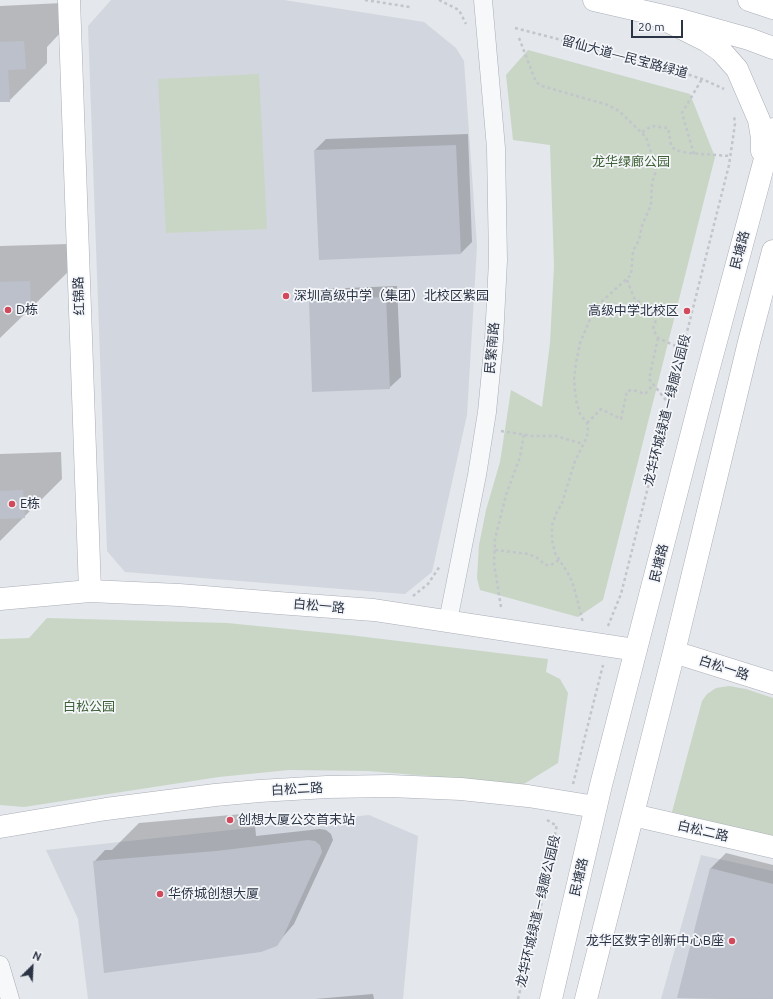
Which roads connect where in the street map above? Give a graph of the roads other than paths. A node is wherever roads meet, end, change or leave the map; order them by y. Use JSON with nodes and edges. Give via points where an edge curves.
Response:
{"nodes":[{"id":1,"x":69,"y":0,"type":"edge"},
{"id":2,"x":484,"y":0,"type":"edge"},
{"id":3,"x":594,"y":0,"type":"edge"},
{"id":4,"x":749,"y":0,"type":"edge"},
{"id":5,"x":773,"y":8,"type":"edge"},
{"id":6,"x":651,"y":13,"type":"junction"},
{"id":7,"x":773,"y":48,"type":"edge"},
{"id":8,"x":773,"y":129,"type":"edge"},
{"id":9,"x":762,"y":168,"type":"junction"},
{"id":10,"x":773,"y":251,"type":"edge"},
{"id":11,"x":90,"y":591,"type":"junction"},
{"id":12,"x":0,"y":598,"type":"edge"},
{"id":13,"x":448,"y":621,"type":"junction"},
{"id":14,"x":636,"y":650,"type":"junction"},
{"id":15,"x":674,"y":652,"type":"junction"},
{"id":16,"x":773,"y":683,"type":"edge"},
{"id":17,"x":596,"y":807,"type":"junction"},
{"id":18,"x":633,"y":815,"type":"junction"},
{"id":19,"x":0,"y":827,"type":"edge"},
{"id":20,"x":773,"y":847,"type":"edge"},
{"id":21,"x":0,"y":965,"type":"edge"},
{"id":22,"x":10,"y":999,"type":"edge"},
{"id":23,"x":551,"y":999,"type":"edge"},
{"id":24,"x":586,"y":999,"type":"edge"}],
"edges":[{"from":1,"to":11,"type":"main road","name":"红锦路"},
{"from":2,"to":13,"type":"street","name":"民繁南路","via":[[496,148],[498,267],[487,412]]},
{"from":3,"to":6,"type":"main road"},
{"from":4,"to":5,"type":"main road"},
{"from":6,"to":7,"type":"main road","via":[[749,39]]},
{"from":6,"to":9,"type":"main road","via":[[707,41],[737,69],[759,120]]},
{"from":8,"to":9,"type":"main road","name":"民塘路"},
{"from":9,"to":14,"type":"main road","name":"民塘路"},
{"from":10,"to":15,"type":"main road","via":[[748,342]]},
{"from":11,"to":12,"type":"main road","name":"白松一路"},
{"from":11,"to":13,"type":"main road","name":"白松一路","via":[[374,610]]},
{"from":13,"to":14,"type":"main road","name":"白松一路"},
{"from":14,"to":17,"type":"main road","name":"民塘路"},
{"from":15,"to":16,"type":"main road","name":"白松一路"},
{"from":15,"to":18,"type":"main road"},
{"from":17,"to":19,"type":"main road","name":"白松二路","via":[[461,789],[326,787],[215,795],[106,809]]},
{"from":17,"to":23,"type":"main road","name":"民塘路"},
{"from":18,"to":20,"type":"main road","name":"白松二路"},
{"from":18,"to":24,"type":"main road"},
{"from":21,"to":22,"type":"street"}]}
